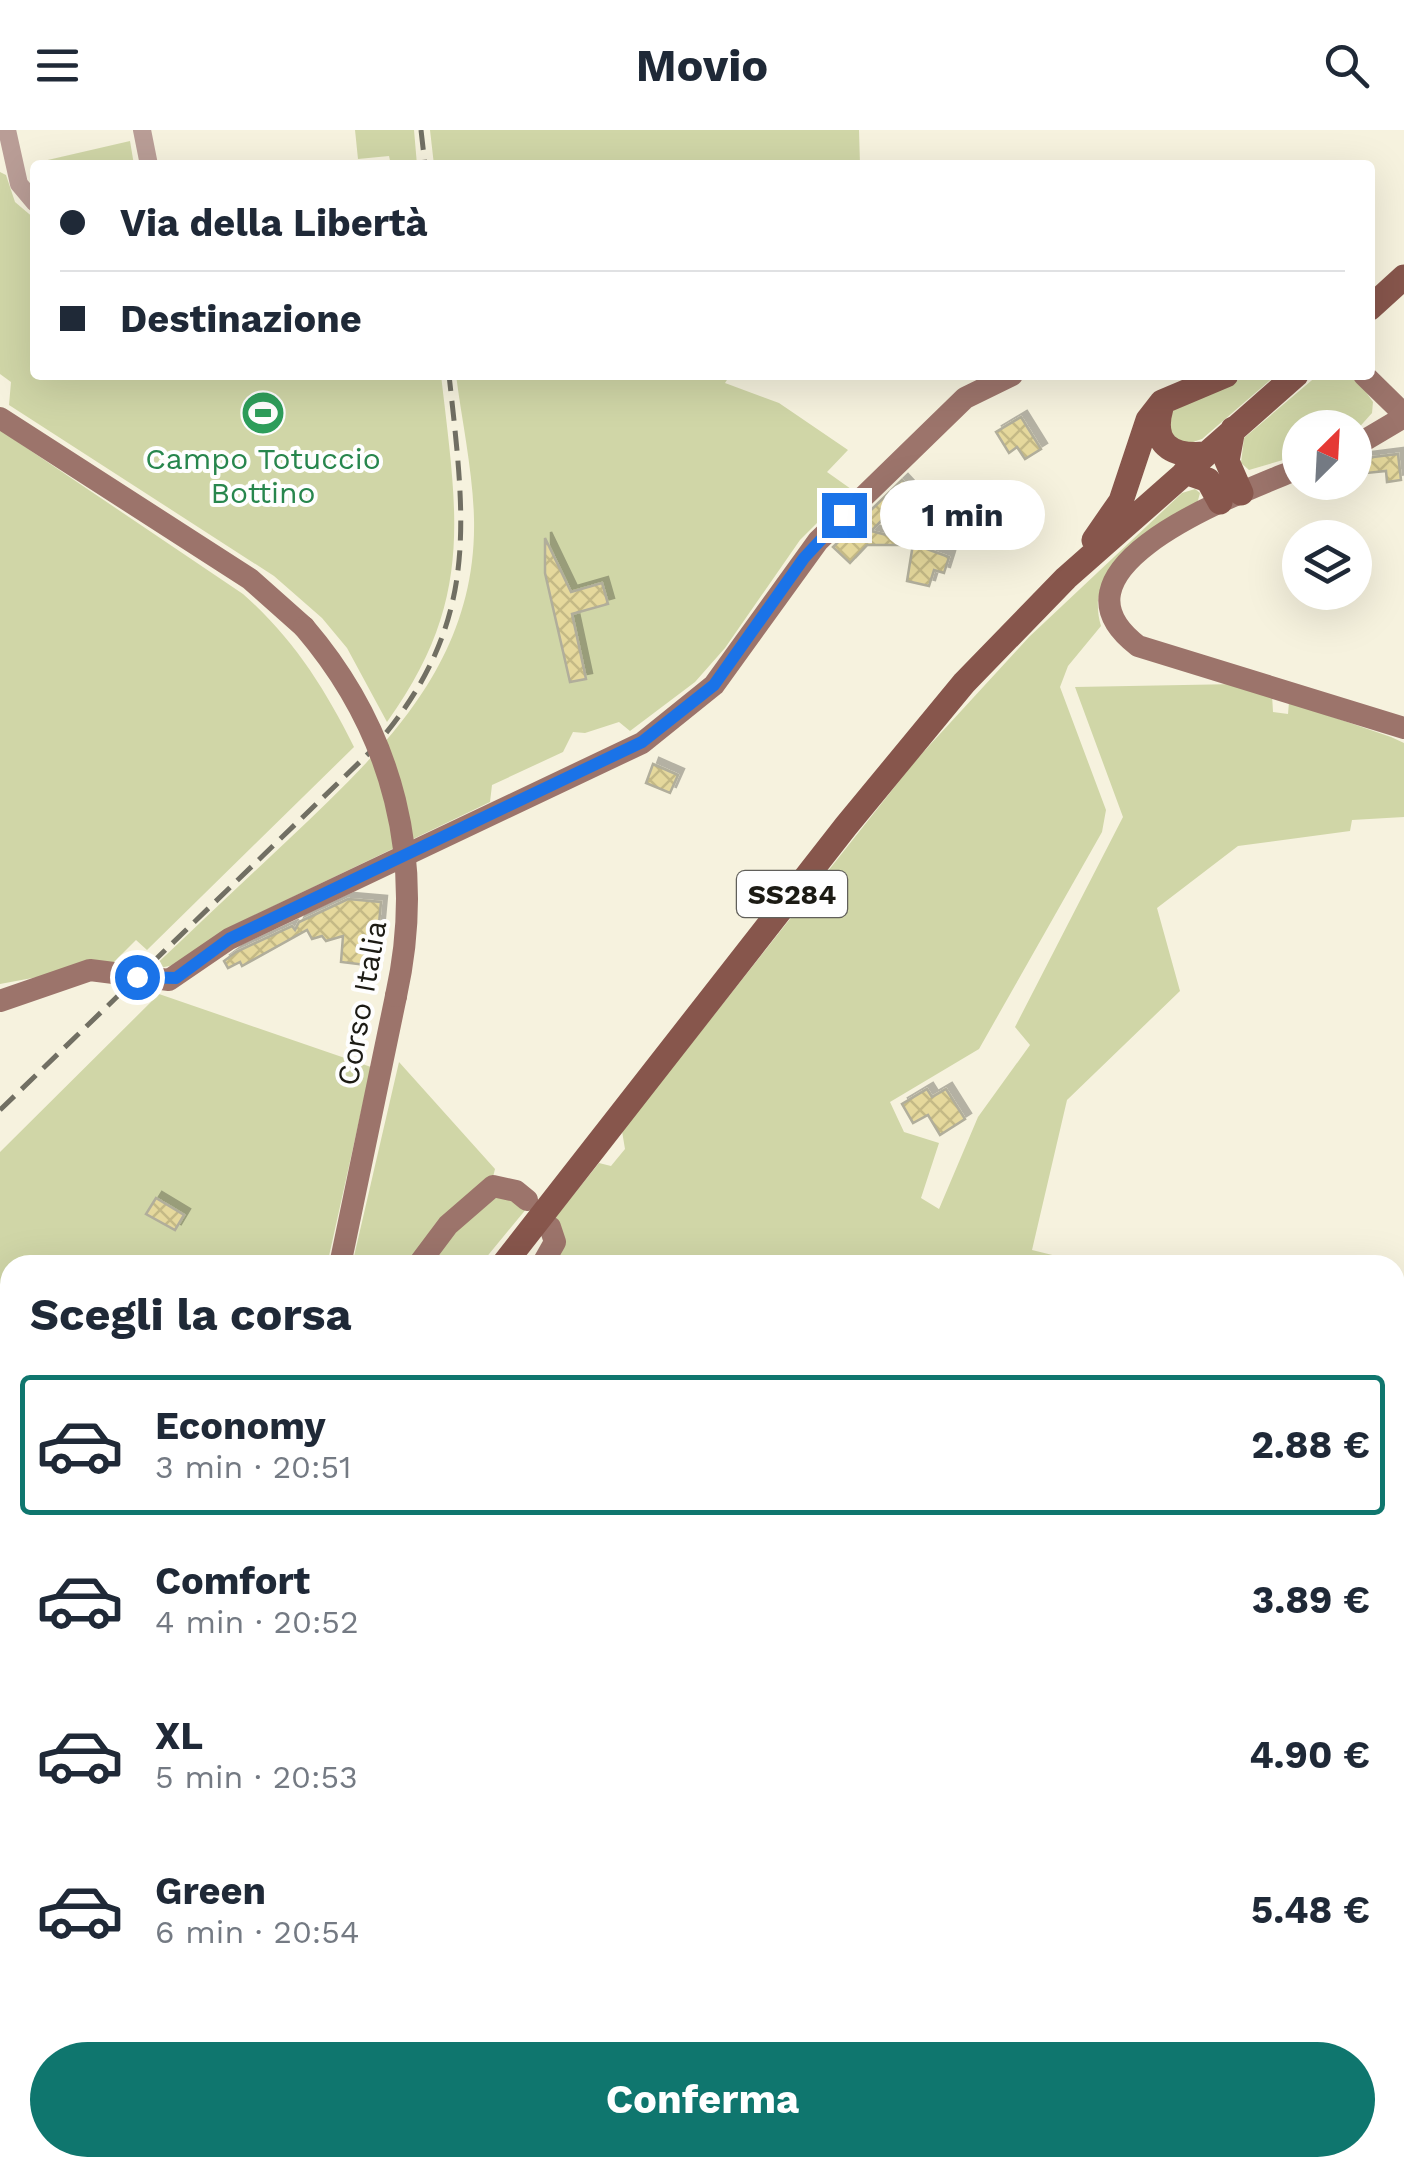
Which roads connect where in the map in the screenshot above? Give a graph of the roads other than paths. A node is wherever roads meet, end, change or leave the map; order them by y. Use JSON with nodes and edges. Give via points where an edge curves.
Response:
{"nodes":[{"id":1,"x":142,"y":130,"type":"edge"},
{"id":2,"x":5,"y":138,"type":"edge"},
{"id":3,"x":148,"y":160,"type":"edge"},
{"id":4,"x":30,"y":196,"type":"edge"},
{"id":5,"x":1404,"y":277,"type":"edge"},
{"id":6,"x":1375,"y":303,"type":"edge"},
{"id":7,"x":1002,"y":380,"type":"edge"},
{"id":8,"x":1214,"y":380,"type":"edge"},
{"id":9,"x":1290,"y":380,"type":"edge"},
{"id":10,"x":1369,"y":380,"type":"edge"},
{"id":11,"x":0,"y":402,"type":"edge"},
{"id":12,"x":1162,"y":402,"type":"junction"},
{"id":13,"x":1404,"y":416,"type":"edge"},
{"id":14,"x":0,"y":418,"type":"edge"},
{"id":15,"x":1233,"y":430,"type":"junction"},
{"id":16,"x":1372,"y":436,"type":"edge"},
{"id":17,"x":33,"y":437,"type":"junction"},
{"id":18,"x":1205,"y":454,"type":"junction"},
{"id":19,"x":1185,"y":472,"type":"junction"},
{"id":20,"x":1282,"y":475,"type":"edge"},
{"id":21,"x":1230,"y":497,"type":"junction"},
{"id":22,"x":1066,"y":578,"type":"junction"},
{"id":23,"x":1404,"y":728,"type":"edge"},
{"id":24,"x":0,"y":1001,"type":"edge"},
{"id":25,"x":537,"y":1217,"type":"junction"},
{"id":26,"x":342,"y":1255,"type":"edge"},
{"id":27,"x":426,"y":1255,"type":"edge"},
{"id":28,"x":507,"y":1255,"type":"edge"},
{"id":29,"x":548,"y":1255,"type":"edge"}],
"edges":[{"from":1,"to":3,"type":"street"},
{"from":2,"to":4,"type":"street","via":[[19,184]]},
{"from":5,"to":6,"type":"main road"},
{"from":7,"to":24,"type":"street","via":[[964,398],[818,541],[741,653],[685,711],[606,763],[229,939],[176,978],[90,970]]},
{"from":8,"to":12,"type":"main road"},
{"from":9,"to":15,"type":"main road","number":"SS284"},
{"from":10,"to":13,"type":"street"},
{"from":11,"to":17,"type":"street"},
{"from":12,"to":18,"type":"main road","via":[[1162,445],[1174,454]]},
{"from":12,"to":22,"type":"main road","via":[[1148,420],[1122,501]]},
{"from":13,"to":16,"type":"street"},
{"from":14,"to":17,"type":"street"},
{"from":15,"to":18,"type":"main road","number":"SS284"},
{"from":15,"to":21,"type":"main road"},
{"from":17,"to":26,"type":"street","name":"Corso Italia","bridge":true,"via":[[250,579],[304,627],[358,700],[383,756],[400,815],[409,906]]},
{"from":18,"to":19,"type":"main road","number":"SS284"},
{"from":19,"to":21,"type":"main road"},
{"from":19,"to":22,"type":"main road","number":"SS284"},
{"from":20,"to":21,"type":"street"},
{"from":21,"to":23,"type":"street","via":[[1122,566],[1109,606],[1122,634],[1158,653]]},
{"from":22,"to":25,"type":"main road","number":"SS284","via":[[906,751]]},
{"from":25,"to":27,"type":"street","via":[[516,1191],[493,1186]]},
{"from":25,"to":28,"type":"main road"},
{"from":25,"to":29,"type":"street","via":[[555,1242]]}]}
